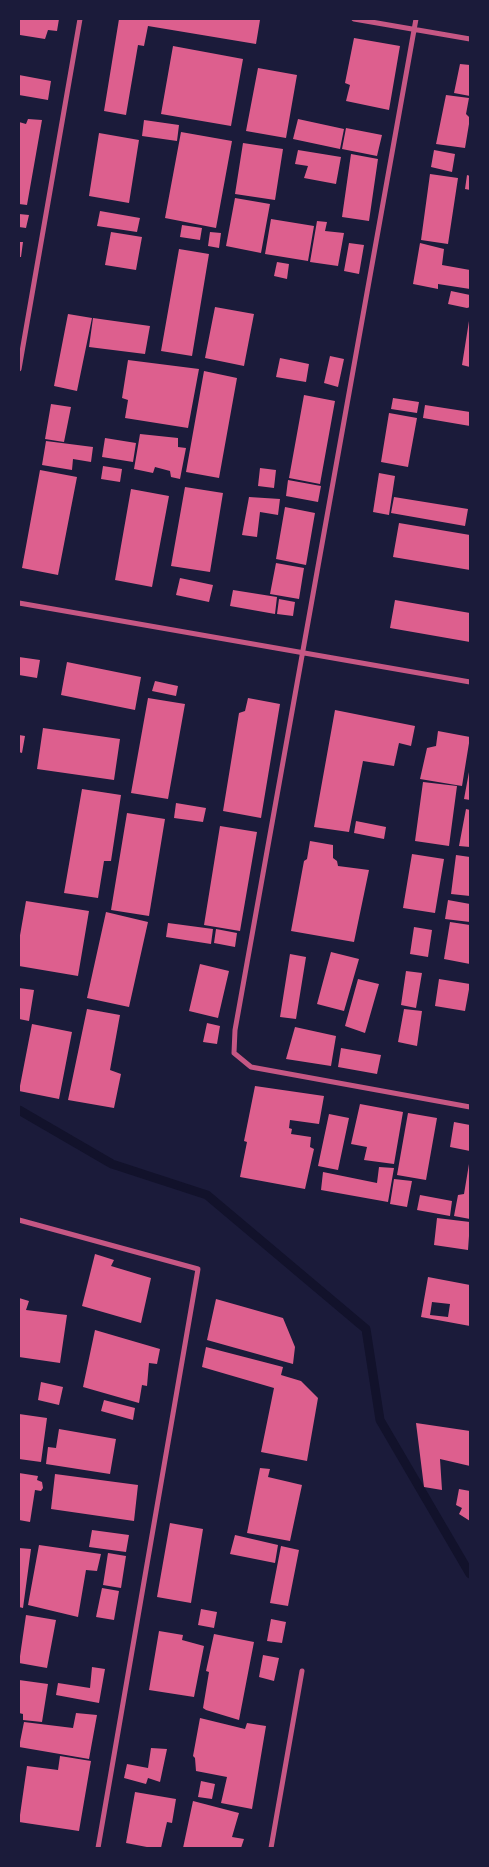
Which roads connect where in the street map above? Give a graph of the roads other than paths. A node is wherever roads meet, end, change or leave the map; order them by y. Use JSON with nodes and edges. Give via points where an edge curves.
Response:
{"nodes":[{"id":1,"x":80,"y":19,"type":"edge"},
{"id":2,"x":354,"y":19,"type":"edge"},
{"id":3,"x":416,"y":19,"type":"edge"},
{"id":4,"x":414,"y":29,"type":"junction"},
{"id":5,"x":470,"y":39,"type":"edge"},
{"id":6,"x":19,"y":369,"type":"edge"},
{"id":7,"x":19,"y":603,"type":"edge"},
{"id":8,"x":302,"y":653,"type":"junction"},
{"id":9,"x":470,"y":682,"type":"edge"},
{"id":10,"x":470,"y":1107,"type":"edge"},
{"id":11,"x":19,"y":1220,"type":"edge"},
{"id":12,"x":302,"y":1671,"type":"dead end"},
{"id":13,"x":98,"y":1848,"type":"edge"},
{"id":14,"x":271,"y":1848,"type":"edge"}],
"edges":[{"from":1,"to":6,"type":"street"},
{"from":2,"to":4,"type":"street"},
{"from":3,"to":4,"type":"street"},
{"from":4,"to":5,"type":"street"},
{"from":4,"to":8,"type":"street"},
{"from":7,"to":8,"type":"street"},
{"from":8,"to":9,"type":"street"},
{"from":8,"to":10,"type":"street","via":[[237,1020],[234,1053],[251,1067]]},
{"from":11,"to":13,"type":"street","via":[[198,1270]]},
{"from":12,"to":14,"type":"street"}]}
